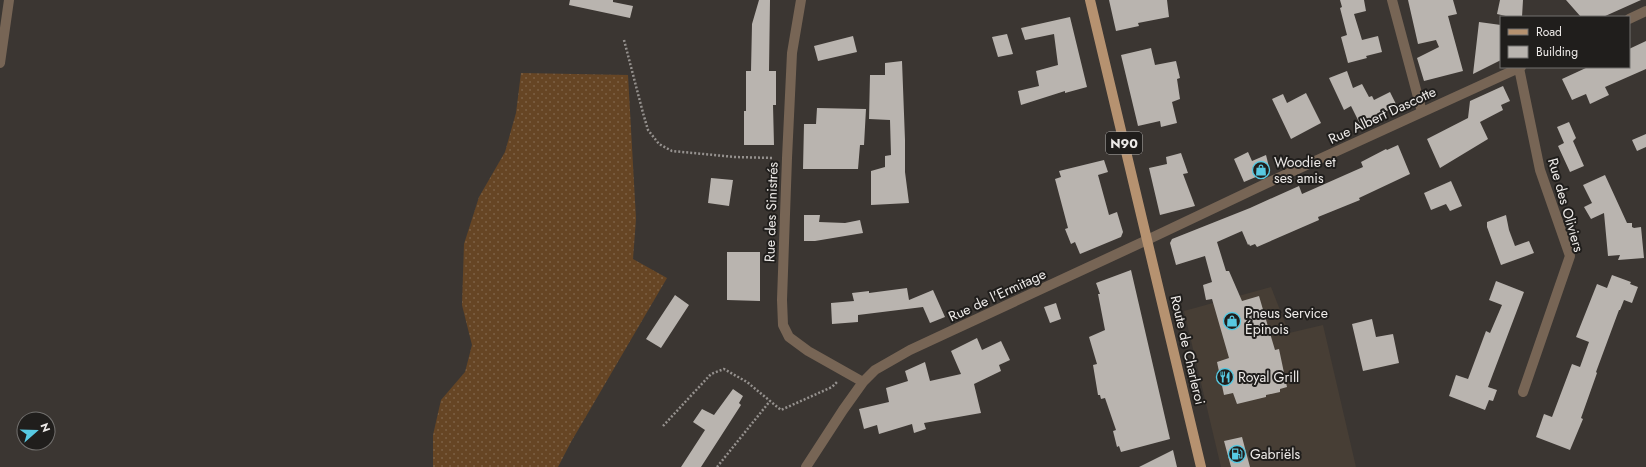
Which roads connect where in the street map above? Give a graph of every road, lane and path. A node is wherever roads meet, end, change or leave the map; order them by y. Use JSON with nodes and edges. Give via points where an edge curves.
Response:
{"nodes":[{"id":1,"x":9,"y":0,"type":"edge"},
{"id":2,"x":801,"y":0,"type":"edge"},
{"id":3,"x":1090,"y":0,"type":"edge"},
{"id":4,"x":1392,"y":0,"type":"edge"},
{"id":5,"x":1646,"y":11,"type":"edge"},
{"id":6,"x":1630,"y":19,"type":"edge"},
{"id":7,"x":624,"y":40,"type":"dead end"},
{"id":8,"x":0,"y":63,"type":"edge"},
{"id":9,"x":1518,"y":68,"type":"edge"},
{"id":10,"x":1520,"y":68,"type":"edge"},
{"id":11,"x":1422,"y":112,"type":"junction"},
{"id":12,"x":787,"y":158,"type":"junction"},
{"id":13,"x":1147,"y":240,"type":"junction"},
{"id":14,"x":846,"y":372,"type":"junction"},
{"id":15,"x":863,"y":382,"type":"junction"},
{"id":16,"x":1523,"y":392,"type":"dead end"},
{"id":17,"x":770,"y":401,"type":"junction"},
{"id":18,"x":663,"y":426,"type":"dead end"},
{"id":19,"x":717,"y":467,"type":"edge"},
{"id":20,"x":806,"y":467,"type":"edge"},
{"id":21,"x":1201,"y":467,"type":"edge"}],
"edges":[{"from":1,"to":8,"type":"street"},
{"from":2,"to":12,"type":"street","name":"Rue des Sinistrés","via":[[792,54]]},
{"from":3,"to":13,"type":"main road","number":"N90"},
{"from":4,"to":11,"type":"street"},
{"from":5,"to":6,"type":"street"},
{"from":7,"to":12,"type":"path","via":[[642,113],[648,130],[659,144],[672,151],[736,157]]},
{"from":9,"to":11,"type":"street","name":"Rue Albert Dascotte"},
{"from":10,"to":16,"type":"street","name":"Rue des Oliviers","via":[[1540,170],[1570,256]]},
{"from":11,"to":13,"type":"street","name":"Rue Albert Dascotte"},
{"from":12,"to":14,"type":"street","name":"Rue des Sinistrés","via":[[783,325],[789,337]]},
{"from":13,"to":15,"type":"street","name":"Rue de l'Ermitage","via":[[910,350],[875,370]]},
{"from":13,"to":21,"type":"main road","name":"Route de Charleroi","number":"N90"},
{"from":14,"to":15,"type":"street","name":"Rue des Sinistrés"},
{"from":14,"to":17,"type":"path","via":[[832,387],[781,410]]},
{"from":15,"to":20,"type":"street","name":"Rue de l'Ermitage"},
{"from":17,"to":18,"type":"path","via":[[747,382],[724,369],[711,374]]},
{"from":17,"to":19,"type":"path"}]}
